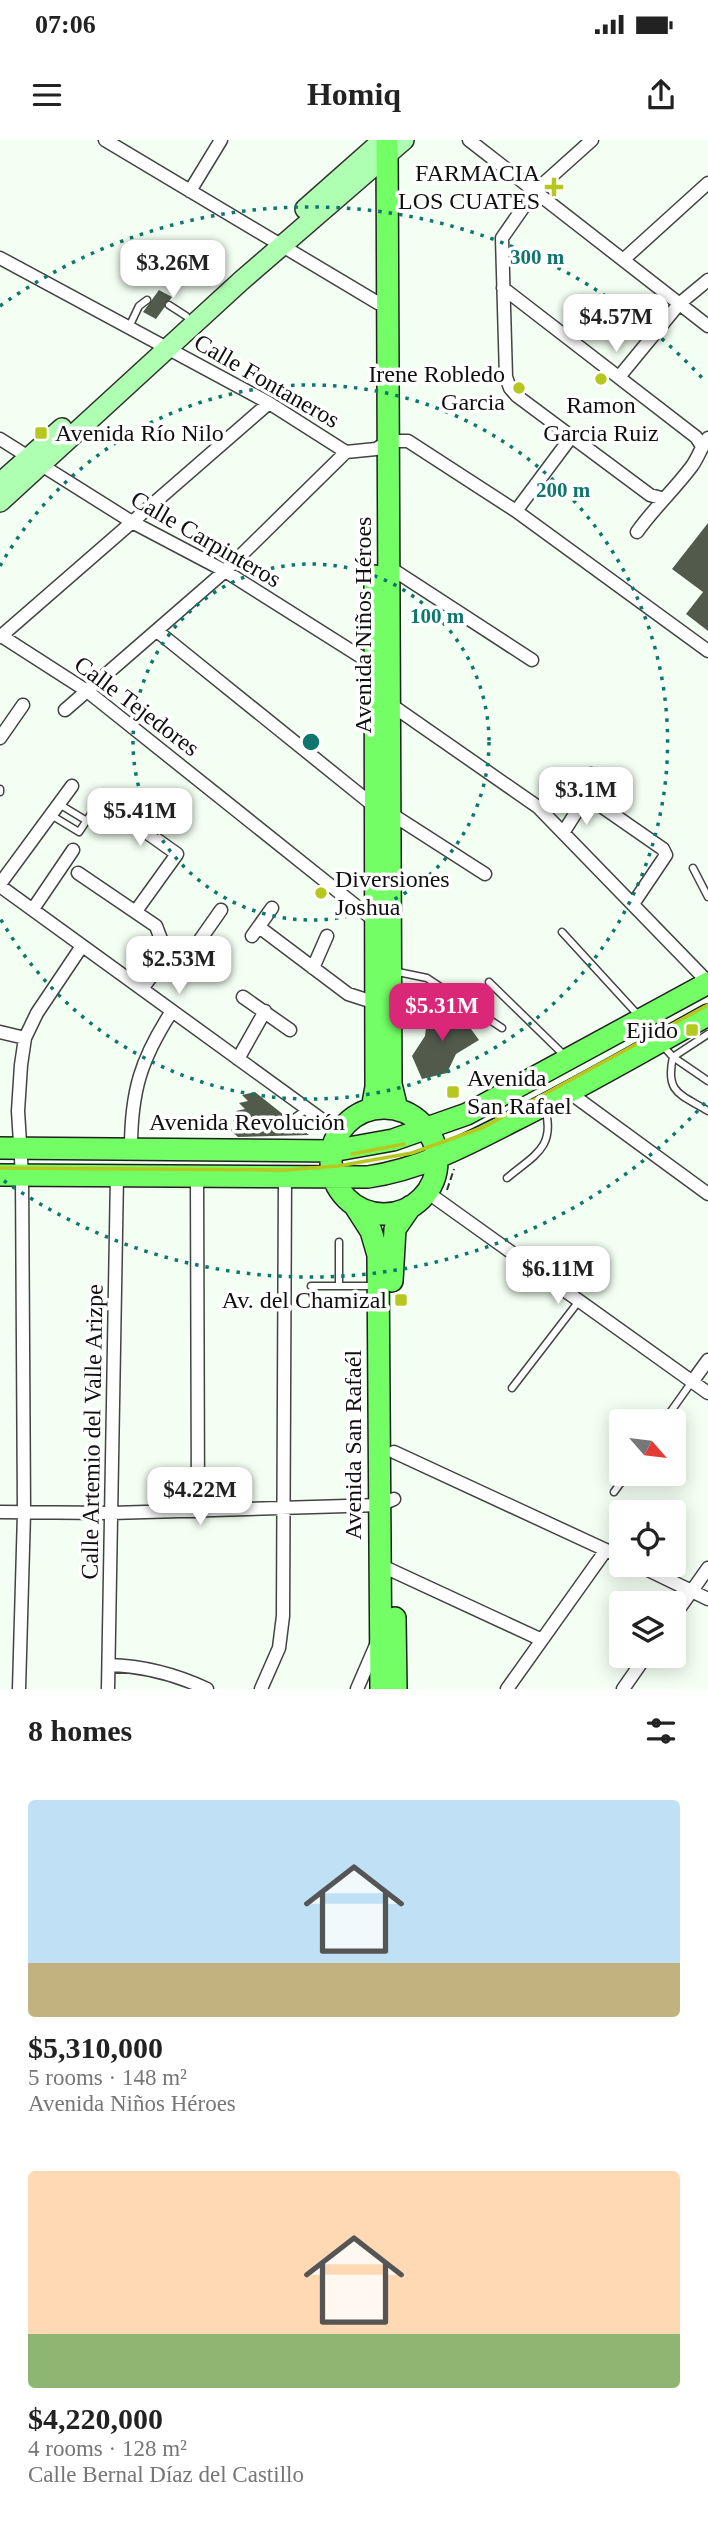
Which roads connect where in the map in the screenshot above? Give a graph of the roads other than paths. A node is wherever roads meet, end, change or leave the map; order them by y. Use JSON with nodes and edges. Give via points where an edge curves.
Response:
{"nodes":[{"id":1,"x":105,"y":140,"type":"edge"},
{"id":2,"x":221,"y":140,"type":"edge"},
{"id":3,"x":404,"y":140,"type":"edge"},
{"id":4,"x":469,"y":140,"type":"edge"},
{"id":5,"x":592,"y":140,"type":"edge"},
{"id":6,"x":380,"y":148,"type":"edge"},
{"id":7,"x":708,"y":183,"type":"edge"},
{"id":8,"x":190,"y":191,"type":"junction"},
{"id":9,"x":534,"y":192,"type":"junction"},
{"id":10,"x":276,"y":243,"type":"junction"},
{"id":11,"x":0,"y":258,"type":"edge"},
{"id":12,"x":623,"y":260,"type":"junction"},
{"id":13,"x":708,"y":280,"type":"edge"},
{"id":14,"x":503,"y":288,"type":"junction"},
{"id":15,"x":147,"y":300,"type":"dead end"},
{"id":16,"x":383,"y":304,"type":"junction"},
{"id":17,"x":679,"y":304,"type":"junction"},
{"id":18,"x":169,"y":305,"type":"dead end"},
{"id":19,"x":186,"y":316,"type":"junction"},
{"id":20,"x":708,"y":326,"type":"edge"},
{"id":21,"x":128,"y":328,"type":"junction"},
{"id":22,"x":162,"y":345,"type":"junction"},
{"id":23,"x":619,"y":377,"type":"junction"},
{"id":24,"x":269,"y":404,"type":"junction"},
{"id":25,"x":572,"y":436,"type":"junction"},
{"id":26,"x":0,"y":439,"type":"edge"},
{"id":27,"x":705,"y":442,"type":"edge"},
{"id":28,"x":382,"y":445,"type":"junction"},
{"id":29,"x":346,"y":452,"type":"junction"},
{"id":30,"x":34,"y":461,"type":"junction"},
{"id":31,"x":0,"y":483,"type":"edge"},
{"id":32,"x":661,"y":498,"type":"junction"},
{"id":33,"x":0,"y":502,"type":"edge"},
{"id":34,"x":516,"y":511,"type":"junction"},
{"id":35,"x":132,"y":522,"type":"junction"},
{"id":36,"x":637,"y":532,"type":"dead end"},
{"id":37,"x":390,"y":567,"type":"junction"},
{"id":38,"x":225,"y":571,"type":"junction"},
{"id":39,"x":157,"y":631,"type":"junction"},
{"id":40,"x":0,"y":636,"type":"edge"},
{"id":41,"x":708,"y":651,"type":"edge"},
{"id":42,"x":531,"y":660,"type":"dead end"},
{"id":43,"x":382,"y":670,"type":"junction"},
{"id":44,"x":87,"y":691,"type":"junction"},
{"id":45,"x":390,"y":704,"type":"junction"},
{"id":46,"x":23,"y":705,"type":"dead end"},
{"id":47,"x":65,"y":710,"type":"dead end"},
{"id":48,"x":0,"y":738,"type":"edge"},
{"id":49,"x":591,"y":774,"type":"dead end"},
{"id":50,"x":72,"y":786,"type":"dead end"},
{"id":51,"x":591,"y":799,"type":"junction"},
{"id":52,"x":95,"y":808,"type":"dead end"},
{"id":53,"x":55,"y":809,"type":"junction"},
{"id":54,"x":382,"y":810,"type":"junction"},
{"id":55,"x":122,"y":815,"type":"dead end"},
{"id":56,"x":87,"y":821,"type":"junction"},
{"id":57,"x":563,"y":833,"type":"junction"},
{"id":58,"x":73,"y":850,"type":"dead end"},
{"id":59,"x":693,"y":868,"type":"dead end"},
{"id":60,"x":78,"y":873,"type":"dead end"},
{"id":61,"x":485,"y":874,"type":"dead end"},
{"id":62,"x":0,"y":885,"type":"edge"},
{"id":63,"x":708,"y":897,"type":"edge"},
{"id":64,"x":633,"y":904,"type":"junction"},
{"id":65,"x":272,"y":908,"type":"dead end"},
{"id":66,"x":33,"y":909,"type":"junction"},
{"id":67,"x":221,"y":910,"type":"dead end"},
{"id":68,"x":135,"y":911,"type":"junction"},
{"id":69,"x":375,"y":921,"type":"junction"},
{"id":70,"x":562,"y":932,"type":"dead end"},
{"id":71,"x":327,"y":936,"type":"dead end"},
{"id":72,"x":82,"y":946,"type":"junction"},
{"id":73,"x":167,"y":955,"type":"junction"},
{"id":74,"x":313,"y":968,"type":"junction"},
{"id":75,"x":391,"y":971,"type":"junction"},
{"id":76,"x":489,"y":982,"type":"dead end"},
{"id":77,"x":708,"y":983,"type":"edge"},
{"id":78,"x":142,"y":989,"type":"junction"},
{"id":79,"x":243,"y":997,"type":"dead end"},
{"id":80,"x":376,"y":1003,"type":"junction"},
{"id":81,"x":172,"y":1011,"type":"junction"},
{"id":82,"x":265,"y":1011,"type":"junction"},
{"id":83,"x":708,"y":1015,"type":"edge"},
{"id":84,"x":642,"y":1020,"type":"junction"},
{"id":85,"x":502,"y":1028,"type":"dead end"},
{"id":86,"x":290,"y":1030,"type":"dead end"},
{"id":87,"x":1,"y":1031,"type":"edge"},
{"id":88,"x":708,"y":1034,"type":"edge"},
{"id":89,"x":25,"y":1038,"type":"junction"},
{"id":90,"x":666,"y":1050,"type":"junction"},
{"id":91,"x":237,"y":1059,"type":"junction"},
{"id":92,"x":568,"y":1059,"type":"junction"},
{"id":93,"x":708,"y":1081,"type":"edge"},
{"id":94,"x":570,"y":1093,"type":"junction"},
{"id":95,"x":544,"y":1106,"type":"junction"},
{"id":96,"x":307,"y":1109,"type":"junction"},
{"id":97,"x":372,"y":1109,"type":"junction"},
{"id":98,"x":397,"y":1109,"type":"junction"},
{"id":99,"x":708,"y":1111,"type":"edge"},
{"id":100,"x":295,"y":1118,"type":"dead end"},
{"id":101,"x":426,"y":1128,"type":"junction"},
{"id":102,"x":335,"y":1142,"type":"junction"},
{"id":103,"x":131,"y":1148,"type":"junction"},
{"id":104,"x":11,"y":1149,"type":"edge"},
{"id":105,"x":437,"y":1160,"type":"junction"},
{"id":106,"x":0,"y":1174,"type":"edge"},
{"id":107,"x":22,"y":1175,"type":"junction"},
{"id":108,"x":117,"y":1175,"type":"junction"},
{"id":109,"x":197,"y":1176,"type":"junction"},
{"id":110,"x":285,"y":1176,"type":"junction"},
{"id":111,"x":333,"y":1176,"type":"junction"},
{"id":112,"x":507,"y":1178,"type":"dead end"},
{"id":113,"x":427,"y":1192,"type":"junction"},
{"id":114,"x":708,"y":1194,"type":"edge"},
{"id":115,"x":355,"y":1206,"type":"junction"},
{"id":116,"x":411,"y":1206,"type":"junction"},
{"id":117,"x":340,"y":1242,"type":"dead end"},
{"id":118,"x":311,"y":1286,"type":"dead end"},
{"id":119,"x":339,"y":1286,"type":"junction"},
{"id":120,"x":378,"y":1286,"type":"junction"},
{"id":121,"x":579,"y":1301,"type":"junction"},
{"id":122,"x":708,"y":1360,"type":"edge"},
{"id":123,"x":692,"y":1382,"type":"junction"},
{"id":124,"x":512,"y":1388,"type":"dead end"},
{"id":125,"x":708,"y":1393,"type":"edge"},
{"id":126,"x":673,"y":1409,"type":"edge"},
{"id":127,"x":394,"y":1452,"type":"junction"},
{"id":128,"x":618,"y":1486,"type":"edge"},
{"id":129,"x":614,"y":1492,"type":"dead end"},
{"id":130,"x":387,"y":1502,"type":"junction"},
{"id":131,"x":282,"y":1508,"type":"junction"},
{"id":132,"x":198,"y":1511,"type":"junction"},
{"id":133,"x":0,"y":1512,"type":"edge"},
{"id":134,"x":24,"y":1513,"type":"junction"},
{"id":135,"x":111,"y":1513,"type":"junction"},
{"id":136,"x":606,"y":1550,"type":"junction"},
{"id":137,"x":609,"y":1551,"type":"edge"},
{"id":138,"x":387,"y":1568,"type":"junction"},
{"id":139,"x":708,"y":1569,"type":"edge"},
{"id":140,"x":663,"y":1577,"type":"edge"},
{"id":141,"x":692,"y":1591,"type":"junction"},
{"id":142,"x":686,"y":1599,"type":"edge"},
{"id":143,"x":708,"y":1599,"type":"edge"},
{"id":144,"x":381,"y":1624,"type":"junction"},
{"id":145,"x":542,"y":1640,"type":"junction"},
{"id":146,"x":109,"y":1665,"type":"junction"},
{"id":147,"x":638,"y":1668,"type":"edge"},
{"id":148,"x":19,"y":1689,"type":"edge"},
{"id":149,"x":108,"y":1689,"type":"edge"},
{"id":150,"x":206,"y":1689,"type":"edge"},
{"id":151,"x":261,"y":1689,"type":"edge"},
{"id":152,"x":357,"y":1689,"type":"edge"},
{"id":153,"x":381,"y":1689,"type":"edge"},
{"id":154,"x":396,"y":1689,"type":"edge"},
{"id":155,"x":507,"y":1689,"type":"edge"},
{"id":156,"x":623,"y":1689,"type":"edge"}],
"edges":[{"from":1,"to":8,"type":"street"},
{"from":2,"to":8,"type":"street"},
{"from":3,"to":6,"type":"main road"},
{"from":4,"to":9,"type":"street"},
{"from":5,"to":9,"type":"street"},
{"from":6,"to":10,"type":"main road"},
{"from":6,"to":16,"type":"main road","name":"Avenida Niños Héroes"},
{"from":7,"to":12,"type":"street"},
{"from":8,"to":10,"type":"street"},
{"from":9,"to":12,"type":"street"},
{"from":9,"to":14,"type":"street","via":[[502,238]]},
{"from":10,"to":16,"type":"street"},
{"from":10,"to":19,"type":"main road"},
{"from":10,"to":22,"type":"main road"},
{"from":11,"to":21,"type":"street","name":"Calle Fontaneros"},
{"from":12,"to":17,"type":"street"},
{"from":13,"to":17,"type":"street"},
{"from":14,"to":23,"type":"street"},
{"from":14,"to":25,"type":"street","via":[[510,388]]},
{"from":15,"to":21,"type":"lane"},
{"from":16,"to":28,"type":"main road","name":"Avenida Niños Héroes"},
{"from":17,"to":20,"type":"street"},
{"from":17,"to":23,"type":"street"},
{"from":18,"to":19,"type":"lane"},
{"from":19,"to":22,"type":"main road"},
{"from":21,"to":22,"type":"street","name":"Calle Fontaneros"},
{"from":22,"to":24,"type":"street","name":"Calle Fontaneros"},
{"from":22,"to":30,"type":"main road"},
{"from":23,"to":27,"type":"street"},
{"from":24,"to":29,"type":"street","name":"Calle Fontaneros"},
{"from":24,"to":35,"type":"street"},
{"from":25,"to":32,"type":"street","via":[[650,495]]},
{"from":25,"to":34,"type":"street"},
{"from":26,"to":30,"type":"street","name":"Calle Carpinteros"},
{"from":27,"to":32,"type":"street","via":[[700,456],[670,495]]},
{"from":28,"to":29,"type":"street","name":"Calle Fontaneros"},
{"from":28,"to":34,"type":"street","name":"Calle Fontaneros","via":[[408,441]]},
{"from":28,"to":37,"type":"main road","name":"Avenida Niños Héroes"},
{"from":28,"to":43,"type":"main road","name":"Avenida Niños Héroes"},
{"from":29,"to":38,"type":"street"},
{"from":30,"to":31,"type":"main road"},
{"from":30,"to":33,"type":"main road"},
{"from":30,"to":35,"type":"street","name":"Calle Carpinteros"},
{"from":32,"to":36,"type":"street"},
{"from":34,"to":41,"type":"street","name":"Calle Fontaneros"},
{"from":35,"to":38,"type":"street","name":"Calle Carpinteros"},
{"from":35,"to":40,"type":"street"},
{"from":37,"to":42,"type":"street"},
{"from":37,"to":43,"type":"main road","name":"Avenida Niños Héroes"},
{"from":38,"to":39,"type":"street"},
{"from":38,"to":43,"type":"street","name":"Calle Carpinteros"},
{"from":39,"to":44,"type":"street"},
{"from":39,"to":54,"type":"street"},
{"from":40,"to":44,"type":"street","name":"Calle Tejedores"},
{"from":43,"to":45,"type":"main road","name":"Avenida Niños Héroes"},
{"from":43,"to":54,"type":"main road","name":"Avenida Niños Héroes"},
{"from":44,"to":47,"type":"street"},
{"from":44,"to":69,"type":"street","name":"Calle Tejedores"},
{"from":45,"to":54,"type":"main road","name":"Avenida Niños Héroes"},
{"from":45,"to":57,"type":"street","via":[[538,807]]},
{"from":46,"to":48,"type":"street"},
{"from":49,"to":51,"type":"street"},
{"from":50,"to":53,"type":"street"},
{"from":51,"to":57,"type":"street","via":[[582,803]]},
{"from":51,"to":64,"type":"street","via":[[666,855]]},
{"from":52,"to":56,"type":"lane"},
{"from":53,"to":56,"type":"lane"},
{"from":53,"to":56,"type":"lane","via":[[79,832]]},
{"from":53,"to":62,"type":"street"},
{"from":54,"to":61,"type":"street"},
{"from":54,"to":69,"type":"main road","name":"Avenida Niños Héroes"},
{"from":54,"to":75,"type":"main road","name":"Avenida Niños Héroes"},
{"from":55,"to":68,"type":"street","via":[[177,854]]},
{"from":57,"to":64,"type":"street"},
{"from":58,"to":66,"type":"street"},
{"from":59,"to":63,"type":"lane"},
{"from":60,"to":68,"type":"street"},
{"from":62,"to":66,"type":"street"},
{"from":64,"to":77,"type":"street"},
{"from":65,"to":74,"type":"street","via":[[256,931]]},
{"from":66,"to":72,"type":"street"},
{"from":67,"to":73,"type":"street","via":[[188,957],[180,960]]},
{"from":68,"to":73,"type":"street","via":[[160,930]]},
{"from":69,"to":80,"type":"main road","name":"Avenida Niños Héroes"},
{"from":70,"to":84,"type":"lane"},
{"from":71,"to":74,"type":"street"},
{"from":72,"to":78,"type":"street"},
{"from":72,"to":89,"type":"street","via":[[60,974]]},
{"from":73,"to":78,"type":"street"},
{"from":74,"to":80,"type":"street","via":[[348,994]]},
{"from":75,"to":85,"type":"lane","via":[[426,978]]},
{"from":75,"to":98,"type":"main road","name":"Avenida Niños Héroes","via":[[391,1084]]},
{"from":76,"to":92,"type":"lane"},
{"from":77,"to":84,"type":"main road","name":"Avenida Revolución"},
{"from":78,"to":81,"type":"street"},
{"from":79,"to":82,"type":"street"},
{"from":80,"to":97,"type":"main road","name":"Avenida Niños Héroes"},
{"from":81,"to":91,"type":"street"},
{"from":81,"to":103,"type":"street","via":[[138,1076],[131,1107]]},
{"from":82,"to":86,"type":"street"},
{"from":82,"to":91,"type":"street"},
{"from":83,"to":90,"type":"main road"},
{"from":84,"to":92,"type":"main road","name":"Avenida Revolución"},
{"from":87,"to":89,"type":"street"},
{"from":88,"to":90,"type":"lane"},
{"from":89,"to":104,"type":"street"},
{"from":90,"to":93,"type":"lane"},
{"from":90,"to":94,"type":"main road"},
{"from":90,"to":99,"type":"lane","via":[[674,1090]]},
{"from":91,"to":96,"type":"street"},
{"from":92,"to":101,"type":"main road","name":"Avenida Revolución","via":[[467,1114]]},
{"from":94,"to":95,"type":"main road"},
{"from":94,"to":114,"type":"street"},
{"from":95,"to":105,"type":"main road"},
{"from":95,"to":112,"type":"lane","via":[[547,1144]]},
{"from":96,"to":100,"type":"lane"},
{"from":96,"to":102,"type":"street"},
{"from":97,"to":98,"type":"main road"},
{"from":97,"to":102,"type":"main road","via":[[354,1116]]},
{"from":98,"to":101,"type":"main road"},
{"from":101,"to":102,"type":"main road","name":"Avenida Revolución","via":[[377,1144]]},
{"from":101,"to":105,"type":"main road"},
{"from":102,"to":103,"type":"main road","name":"Avenida Revolución"},
{"from":102,"to":111,"type":"main road"},
{"from":103,"to":104,"type":"main road","name":"Avenida Revolución"},
{"from":104,"to":107,"type":"street"},
{"from":105,"to":111,"type":"main road","via":[[387,1174]]},
{"from":105,"to":113,"type":"main road"},
{"from":106,"to":107,"type":"main road"},
{"from":107,"to":108,"type":"main road"},
{"from":107,"to":134,"type":"street"},
{"from":108,"to":109,"type":"main road"},
{"from":108,"to":135,"type":"street","name":"Calle Artemio del Valle Arizpe"},
{"from":109,"to":110,"type":"main road"},
{"from":109,"to":132,"type":"street"},
{"from":110,"to":111,"type":"main road"},
{"from":110,"to":131,"type":"street"},
{"from":111,"to":115,"type":"main road","name":"Avenida San Rafaél"},
{"from":113,"to":116,"type":"main road"},
{"from":113,"to":121,"type":"street"},
{"from":115,"to":116,"type":"main road","via":[[389,1214]]},
{"from":115,"to":120,"type":"main road","name":"Avenida San Rafaél","via":[[376,1243]]},
{"from":116,"to":127,"type":"main road","name":"Avenida San Rafaél","via":[[395,1229],[392,1254]]},
{"from":117,"to":119,"type":"lane"},
{"from":118,"to":119,"type":"lane"},
{"from":119,"to":120,"type":"lane"},
{"from":120,"to":130,"type":"main road","name":"Avenida San Rafaél"},
{"from":121,"to":123,"type":"street"},
{"from":121,"to":124,"type":"lane"},
{"from":122,"to":123,"type":"street"},
{"from":123,"to":125,"type":"street"},
{"from":123,"to":126,"type":"lane"},
{"from":127,"to":130,"type":"main road","name":"Avenida San Rafaél"},
{"from":127,"to":136,"type":"street"},
{"from":128,"to":129,"type":"lane"},
{"from":130,"to":131,"type":"street"},
{"from":130,"to":138,"type":"main road","name":"Avenida San Rafaél"},
{"from":131,"to":132,"type":"street"},
{"from":131,"to":151,"type":"street","via":[[283,1616],[279,1648]]},
{"from":132,"to":135,"type":"street"},
{"from":133,"to":134,"type":"street"},
{"from":134,"to":135,"type":"street"},
{"from":134,"to":148,"type":"street"},
{"from":135,"to":146,"type":"street","name":"Calle Artemio del Valle Arizpe"},
{"from":136,"to":137,"type":"street"},
{"from":136,"to":145,"type":"street"},
{"from":138,"to":144,"type":"main road","name":"Avenida San Rafaél"},
{"from":138,"to":145,"type":"street"},
{"from":138,"to":154,"type":"main road","name":"Avenida San Rafaél"},
{"from":139,"to":141,"type":"street"},
{"from":140,"to":141,"type":"street"},
{"from":141,"to":142,"type":"street"},
{"from":141,"to":143,"type":"street"},
{"from":144,"to":152,"type":"street"},
{"from":144,"to":153,"type":"main road","name":"Avenida San Rafaél"},
{"from":145,"to":155,"type":"street"},
{"from":146,"to":149,"type":"street","name":"Calle Artemio del Valle Arizpe"},
{"from":146,"to":150,"type":"street","via":[[178,1675]]},
{"from":147,"to":156,"type":"street"}]}
